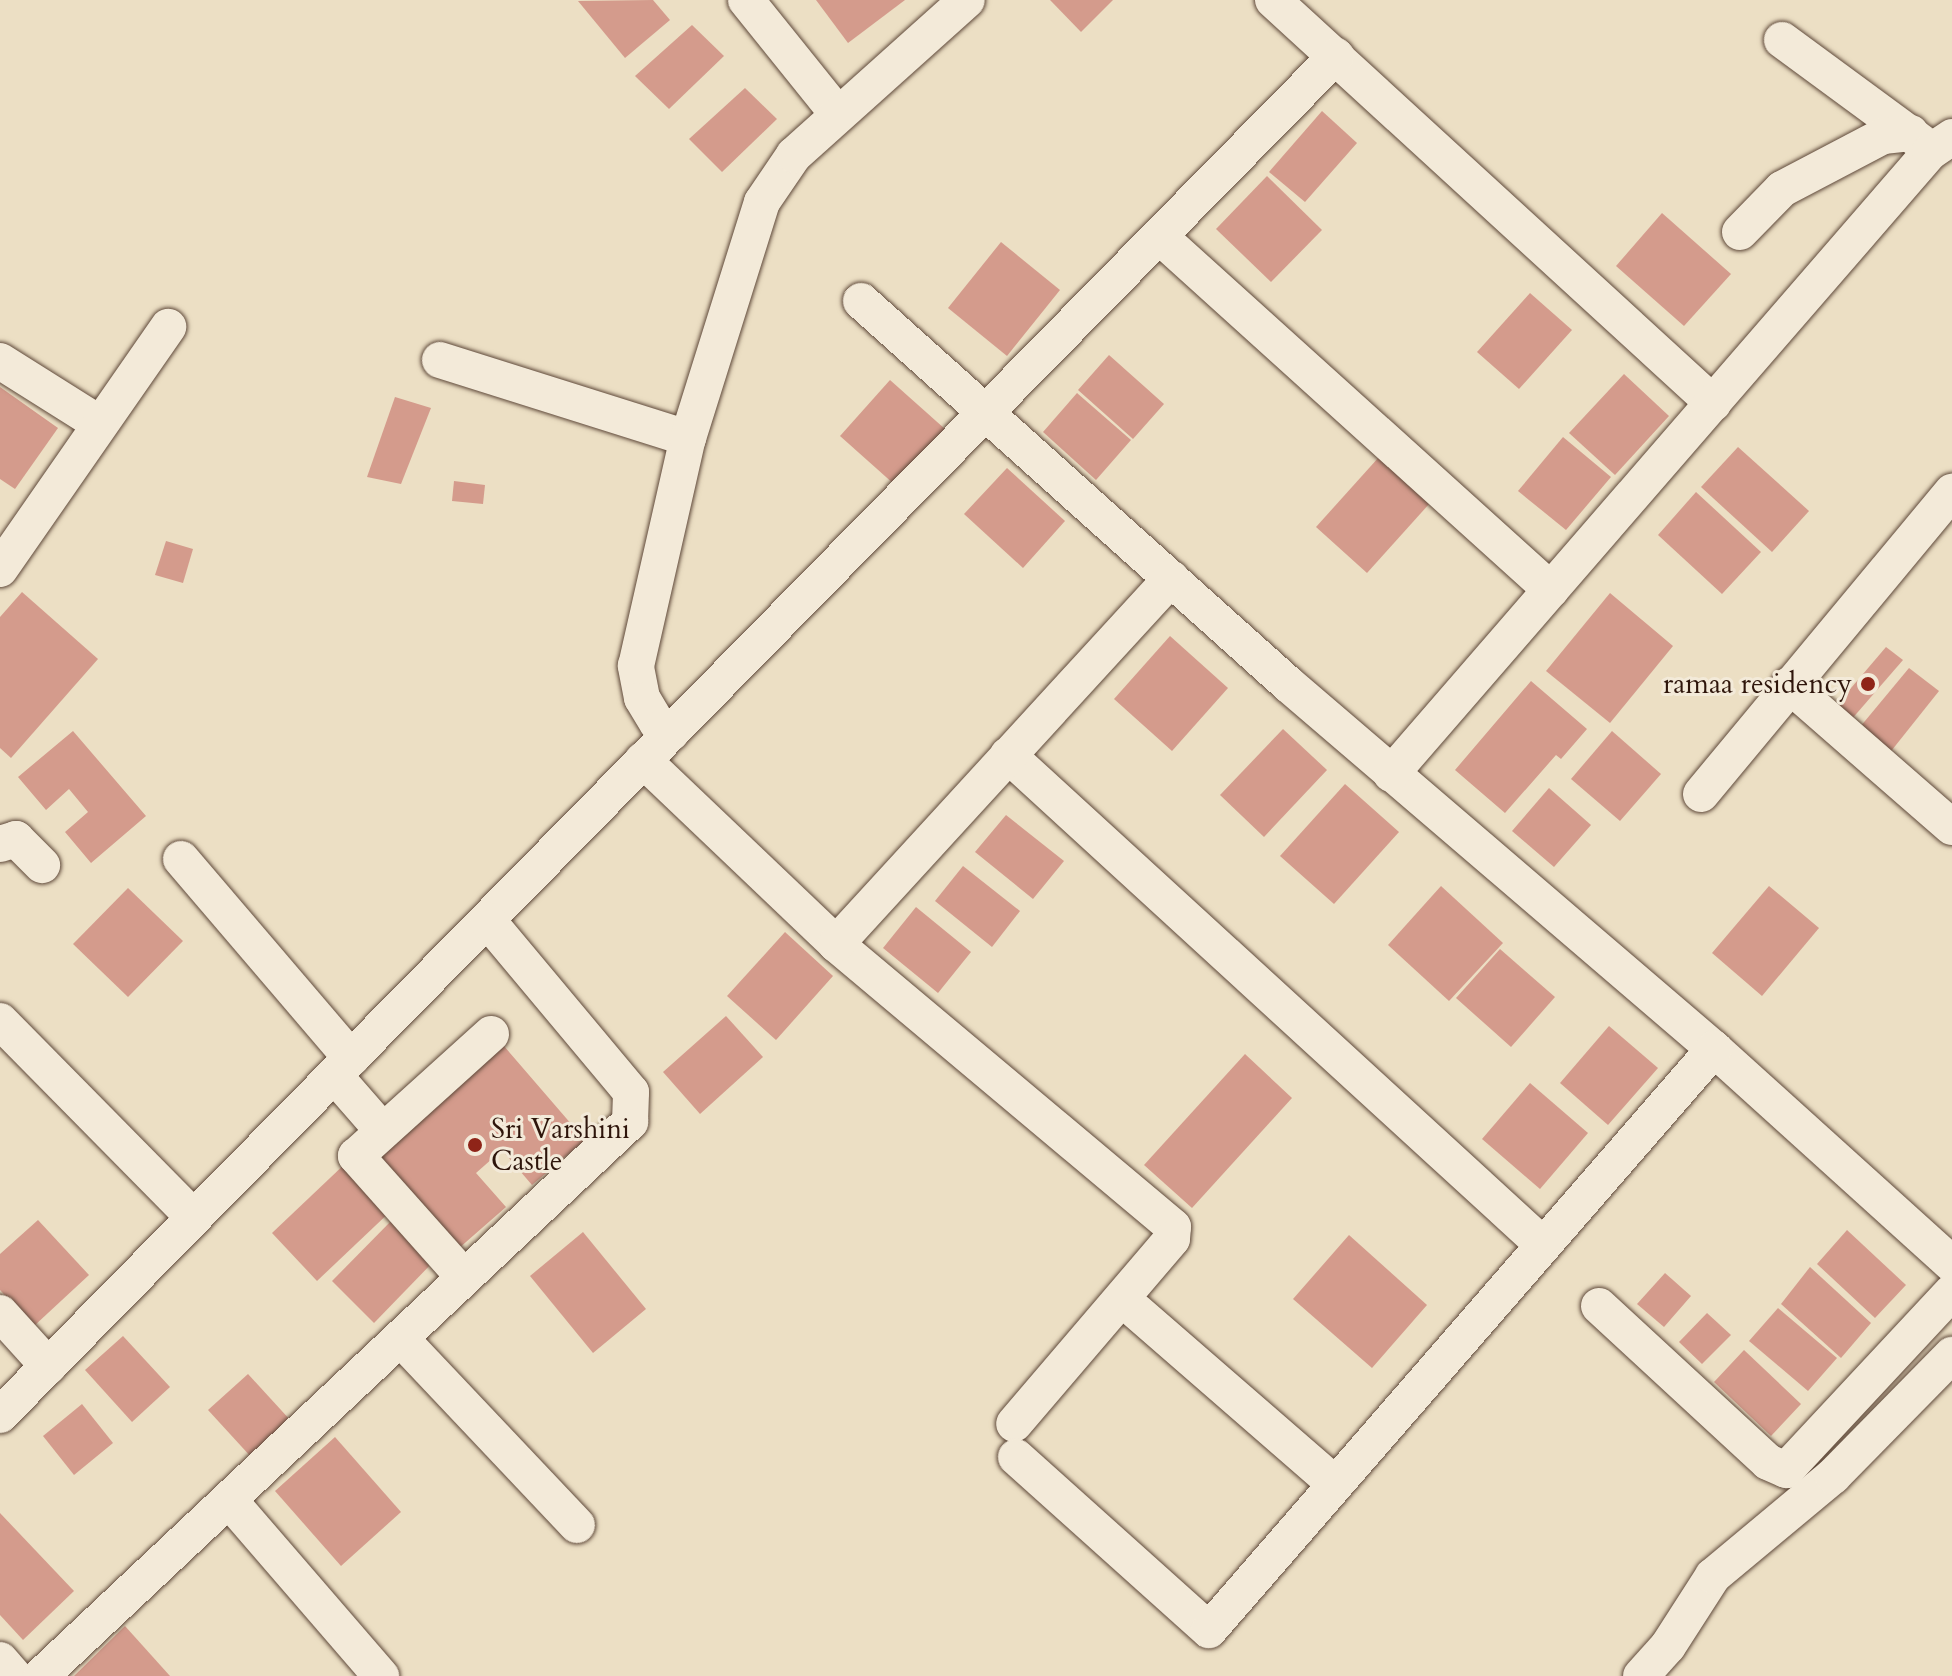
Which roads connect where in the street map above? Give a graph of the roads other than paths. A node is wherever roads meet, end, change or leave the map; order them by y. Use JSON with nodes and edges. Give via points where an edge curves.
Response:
{"nodes":[{"id":1,"x":746,"y":0,"type":"edge"},
{"id":2,"x":967,"y":0,"type":"edge"},
{"id":3,"x":1273,"y":0,"type":"edge"},
{"id":4,"x":1782,"y":40,"type":"dead end"},
{"id":5,"x":1336,"y":56,"type":"junction"},
{"id":6,"x":837,"y":113,"type":"junction"},
{"id":7,"x":1931,"y":141,"type":"edge"},
{"id":8,"x":1740,"y":232,"type":"dead end"},
{"id":9,"x":1159,"y":236,"type":"junction"},
{"id":10,"x":861,"y":301,"type":"dead end"},
{"id":11,"x":168,"y":327,"type":"dead end"},
{"id":12,"x":440,"y":360,"type":"dead end"},
{"id":13,"x":0,"y":361,"type":"edge"},
{"id":14,"x":1713,"y":403,"type":"junction"},
{"id":15,"x":988,"y":410,"type":"junction"},
{"id":16,"x":97,"y":422,"type":"junction"},
{"id":17,"x":688,"y":438,"type":"junction"},
{"id":18,"x":1952,"y":492,"type":"edge"},
{"id":19,"x":0,"y":569,"type":"edge"},
{"id":20,"x":1171,"y":578,"type":"junction"},
{"id":21,"x":1551,"y":590,"type":"junction"},
{"id":22,"x":1789,"y":685,"type":"junction"},
{"id":23,"x":671,"y":733,"type":"junction"},
{"id":24,"x":1008,"y":755,"type":"junction"},
{"id":25,"x":643,"y":760,"type":"junction"},
{"id":26,"x":1391,"y":774,"type":"junction"},
{"id":27,"x":1701,"y":794,"type":"dead end"},
{"id":28,"x":1952,"y":827,"type":"edge"},
{"id":29,"x":0,"y":844,"type":"edge"},
{"id":30,"x":181,"y":859,"type":"dead end"},
{"id":31,"x":42,"y":865,"type":"dead end"},
{"id":32,"x":487,"y":920,"type":"junction"},
{"id":33,"x":836,"y":944,"type":"junction"},
{"id":34,"x":0,"y":1021,"type":"edge"},
{"id":35,"x":491,"y":1034,"type":"dead end"},
{"id":36,"x":1714,"y":1049,"type":"junction"},
{"id":37,"x":343,"y":1066,"type":"junction"},
{"id":38,"x":382,"y":1130,"type":"junction"},
{"id":39,"x":194,"y":1218,"type":"junction"},
{"id":40,"x":1542,"y":1244,"type":"junction"},
{"id":41,"x":473,"y":1258,"type":"junction"},
{"id":42,"x":1952,"y":1264,"type":"edge"},
{"id":43,"x":1952,"y":1292,"type":"edge"},
{"id":44,"x":1599,"y":1306,"type":"dead end"},
{"id":45,"x":1136,"y":1311,"type":"dead end"},
{"id":46,"x":0,"y":1313,"type":"edge"},
{"id":47,"x":401,"y":1339,"type":"junction"},
{"id":48,"x":1952,"y":1355,"type":"edge"},
{"id":49,"x":48,"y":1366,"type":"junction"},
{"id":50,"x":0,"y":1415,"type":"edge"},
{"id":51,"x":1335,"y":1484,"type":"junction"},
{"id":52,"x":229,"y":1500,"type":"junction"},
{"id":53,"x":577,"y":1525,"type":"dead end"},
{"id":54,"x":0,"y":1660,"type":"edge"},
{"id":55,"x":14,"y":1676,"type":"edge"},
{"id":56,"x":41,"y":1676,"type":"edge"},
{"id":57,"x":381,"y":1676,"type":"edge"},
{"id":58,"x":1641,"y":1676,"type":"edge"}],
"edges":[{"from":1,"to":6,"type":"street"},
{"from":2,"to":6,"type":"street"},
{"from":3,"to":5,"type":"street"},
{"from":4,"to":7,"type":"street"},
{"from":5,"to":9,"type":"street"},
{"from":5,"to":14,"type":"street"},
{"from":6,"to":17,"type":"street","via":[[794,155],[762,202]]},
{"from":7,"to":8,"type":"street","via":[[1883,136],[1782,189]]},
{"from":7,"to":14,"type":"street"},
{"from":9,"to":15,"type":"street"},
{"from":9,"to":21,"type":"street"},
{"from":10,"to":15,"type":"street"},
{"from":11,"to":16,"type":"street"},
{"from":12,"to":17,"type":"street"},
{"from":13,"to":16,"type":"street"},
{"from":14,"to":21,"type":"street"},
{"from":15,"to":20,"type":"street"},
{"from":15,"to":23,"type":"street"},
{"from":16,"to":19,"type":"street"},
{"from":17,"to":23,"type":"street","via":[[636,666],[642,698],[657,723]]},
{"from":18,"to":22,"type":"street"},
{"from":20,"to":24,"type":"street"},
{"from":20,"to":26,"type":"street"},
{"from":21,"to":26,"type":"street"},
{"from":22,"to":27,"type":"street"},
{"from":22,"to":28,"type":"street"},
{"from":23,"to":25,"type":"street"},
{"from":24,"to":33,"type":"street"},
{"from":24,"to":40,"type":"street"},
{"from":25,"to":32,"type":"street"},
{"from":25,"to":33,"type":"street"},
{"from":26,"to":36,"type":"street"},
{"from":29,"to":31,"type":"street","via":[[16,839]]},
{"from":30,"to":37,"type":"street"},
{"from":32,"to":37,"type":"street"},
{"from":32,"to":41,"type":"street","via":[[631,1092],[630,1122]]},
{"from":33,"to":51,"type":"street","via":[[1173,1227],[1172,1239],[1015,1441],[1209,1630]]},
{"from":34,"to":39,"type":"street"},
{"from":35,"to":38,"type":"street"},
{"from":36,"to":40,"type":"street"},
{"from":36,"to":42,"type":"street"},
{"from":37,"to":38,"type":"street"},
{"from":37,"to":39,"type":"street"},
{"from":38,"to":41,"type":"street","via":[[358,1152],[357,1160]]},
{"from":39,"to":49,"type":"street"},
{"from":40,"to":51,"type":"street"},
{"from":41,"to":47,"type":"street"},
{"from":43,"to":44,"type":"street","via":[[1786,1470],[1768,1462]]},
{"from":45,"to":51,"type":"street"},
{"from":46,"to":49,"type":"street"},
{"from":47,"to":52,"type":"street"},
{"from":47,"to":53,"type":"street"},
{"from":48,"to":58,"type":"street","via":[[1833,1476],[1713,1576],[1668,1646]]},
{"from":49,"to":50,"type":"street"},
{"from":52,"to":56,"type":"street"},
{"from":52,"to":57,"type":"street"},
{"from":54,"to":55,"type":"street"}]}
